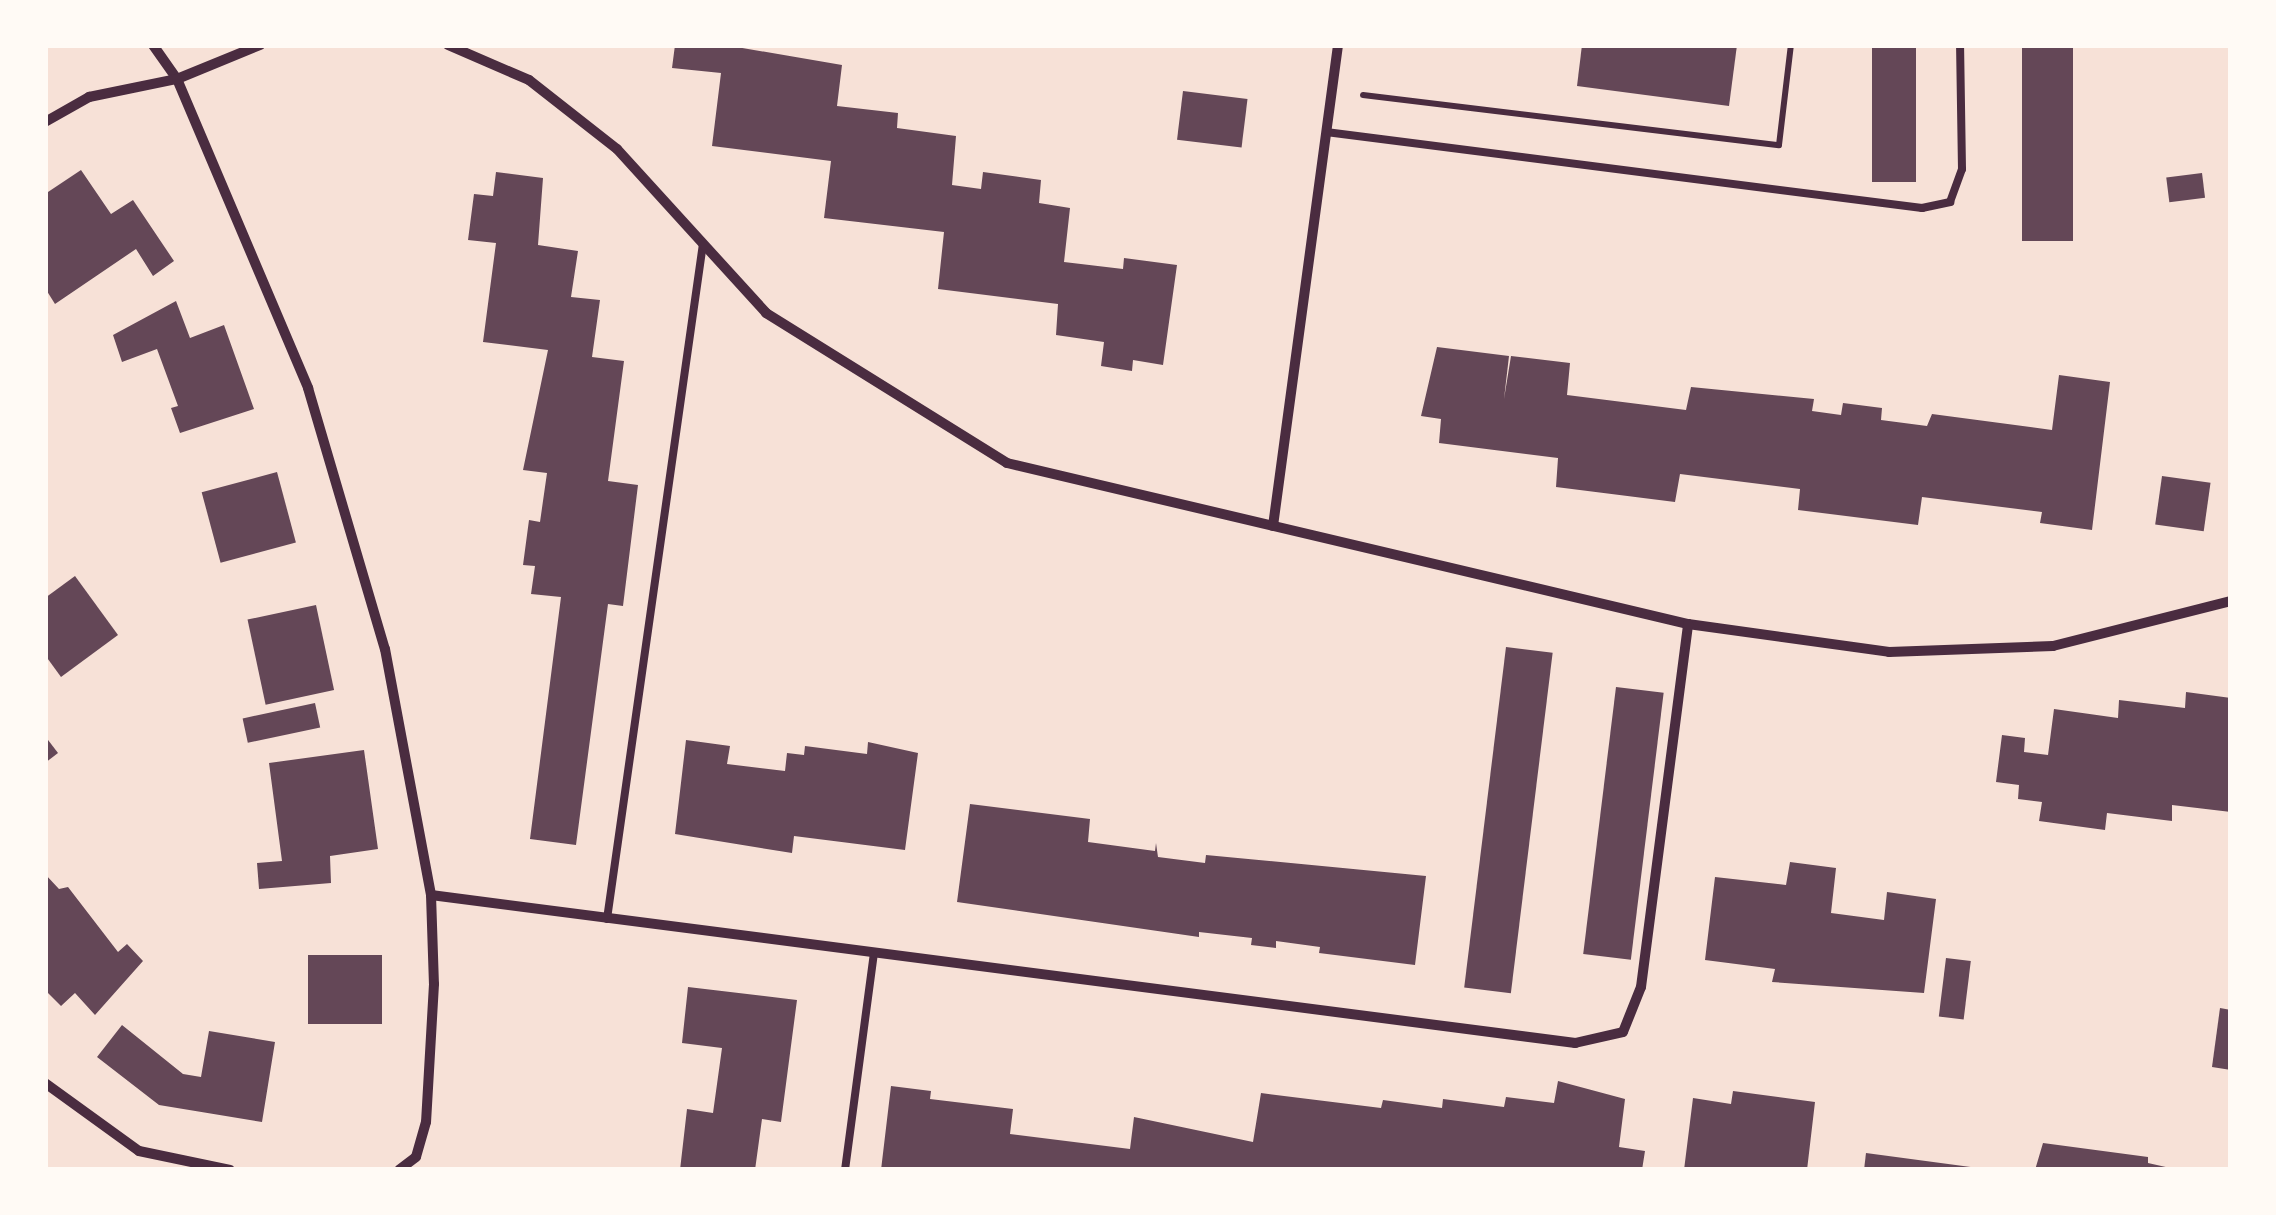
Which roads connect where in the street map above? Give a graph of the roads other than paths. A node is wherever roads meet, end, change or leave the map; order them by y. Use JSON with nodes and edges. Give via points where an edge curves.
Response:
{"nodes":[{"id":1,"x":153,"y":45,"type":"edge"},
{"id":2,"x":260,"y":45,"type":"edge"},
{"id":3,"x":448,"y":45,"type":"edge"},
{"id":4,"x":1338,"y":45,"type":"edge"},
{"id":5,"x":1960,"y":45,"type":"edge"},
{"id":6,"x":177,"y":79,"type":"junction"},
{"id":7,"x":45,"y":122,"type":"edge"},
{"id":8,"x":1326,"y":132,"type":"junction"},
{"id":9,"x":703,"y":240,"type":"junction"},
{"id":10,"x":1273,"y":526,"type":"junction"},
{"id":11,"x":2231,"y":601,"type":"edge"},
{"id":12,"x":1688,"y":624,"type":"junction"},
{"id":13,"x":431,"y":895,"type":"junction"},
{"id":14,"x":608,"y":919,"type":"junction"},
{"id":15,"x":874,"y":954,"type":"junction"},
{"id":16,"x":45,"y":1082,"type":"edge"},
{"id":17,"x":230,"y":1170,"type":"edge"},
{"id":18,"x":399,"y":1170,"type":"edge"},
{"id":19,"x":845,"y":1170,"type":"edge"}],
"edges":[{"from":1,"to":6,"type":"street"},
{"from":2,"to":6,"type":"street"},
{"from":3,"to":9,"type":"street","via":[[528,80],[616,150]]},
{"from":4,"to":8,"type":"street"},
{"from":5,"to":8,"type":"lane","via":[[1962,168],[1950,202],[1922,208]]},
{"from":6,"to":7,"type":"street","via":[[89,97]]},
{"from":6,"to":13,"type":"street","via":[[308,388],[385,648]]},
{"from":8,"to":10,"type":"street"},
{"from":9,"to":10,"type":"street","via":[[766,313],[1007,463]]},
{"from":9,"to":14,"type":"lane"},
{"from":10,"to":12,"type":"street"},
{"from":11,"to":12,"type":"street","via":[[2053,646],[1889,652]]},
{"from":12,"to":15,"type":"street","via":[[1641,987],[1623,1032],[1575,1043]]},
{"from":13,"to":14,"type":"street"},
{"from":13,"to":18,"type":"street","via":[[426,1122],[416,1157]]},
{"from":14,"to":15,"type":"street"},
{"from":15,"to":19,"type":"lane"},
{"from":16,"to":17,"type":"street","via":[[139,1151]]}]}
